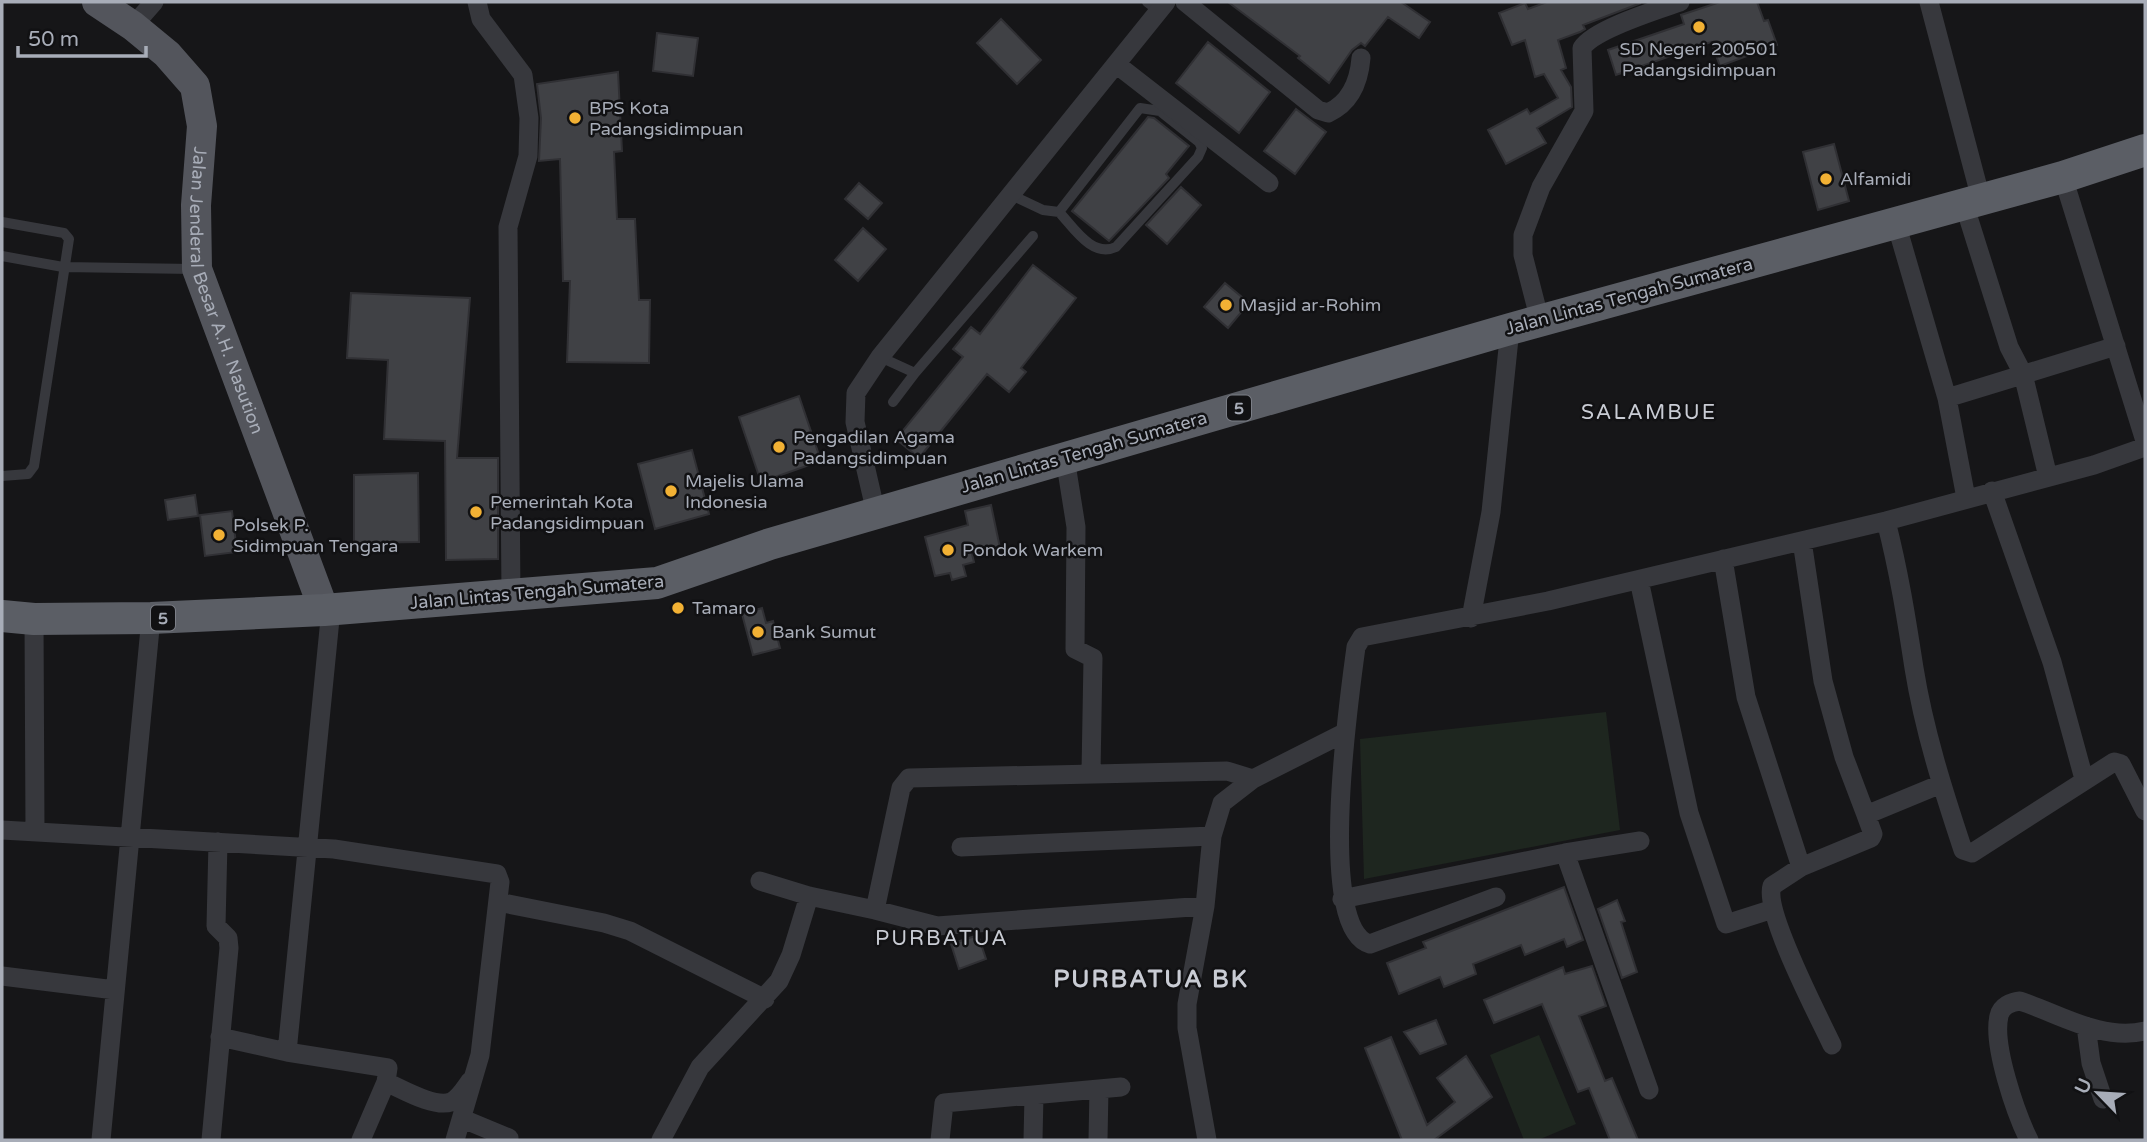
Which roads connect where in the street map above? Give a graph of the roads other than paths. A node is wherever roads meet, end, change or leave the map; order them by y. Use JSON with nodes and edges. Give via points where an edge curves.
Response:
{"nodes":[{"id":1,"x":97,"y":2,"type":"edge"},
{"id":2,"x":154,"y":2,"type":"edge"},
{"id":3,"x":477,"y":2,"type":"edge"},
{"id":4,"x":1185,"y":2,"type":"edge"},
{"id":5,"x":1929,"y":2,"type":"edge"},
{"id":6,"x":1668,"y":4,"type":"edge"},
{"id":7,"x":1157,"y":5,"type":"edge"},
{"id":8,"x":134,"y":26,"type":"junction"},
{"id":9,"x":1361,"y":58,"type":"dead end"},
{"id":10,"x":1116,"y":64,"type":"junction"},
{"id":11,"x":2145,"y":150,"type":"edge"},
{"id":12,"x":2063,"y":177,"type":"junction"},
{"id":13,"x":1269,"y":183,"type":"dead end"},
{"id":14,"x":1011,"y":195,"type":"junction"},
{"id":15,"x":1972,"y":201,"type":"junction"},
{"id":16,"x":1059,"y":212,"type":"junction"},
{"id":17,"x":2,"y":222,"type":"edge"},
{"id":18,"x":1896,"y":223,"type":"junction"},
{"id":19,"x":1033,"y":236,"type":"dead end"},
{"id":20,"x":2,"y":256,"type":"edge"},
{"id":21,"x":64,"y":267,"type":"junction"},
{"id":22,"x":197,"y":269,"type":"junction"},
{"id":23,"x":1540,"y":321,"type":"junction"},
{"id":24,"x":1510,"y":329,"type":"junction"},
{"id":25,"x":2116,"y":346,"type":"junction"},
{"id":26,"x":880,"y":358,"type":"junction"},
{"id":27,"x":915,"y":373,"type":"junction"},
{"id":28,"x":2023,"y":374,"type":"junction"},
{"id":29,"x":1947,"y":398,"type":"junction"},
{"id":30,"x":893,"y":402,"type":"dead end"},
{"id":31,"x":2145,"y":441,"type":"edge"},
{"id":32,"x":2145,"y":447,"type":"edge"},
{"id":33,"x":1065,"y":458,"type":"junction"},
{"id":34,"x":2,"y":476,"type":"edge"},
{"id":35,"x":2048,"y":477,"type":"junction"},
{"id":36,"x":1992,"y":491,"type":"junction"},
{"id":37,"x":1966,"y":498,"type":"junction"},
{"id":38,"x":876,"y":513,"type":"junction"},
{"id":39,"x":1886,"y":521,"type":"junction"},
{"id":40,"x":1802,"y":541,"type":"junction"},
{"id":41,"x":1723,"y":559,"type":"junction"},
{"id":42,"x":1639,"y":579,"type":"junction"},
{"id":43,"x":510,"y":596,"type":"junction"},
{"id":44,"x":327,"y":610,"type":"junction"},
{"id":45,"x":2,"y":616,"type":"edge"},
{"id":46,"x":151,"y":618,"type":"junction"},
{"id":47,"x":1471,"y":618,"type":"junction"},
{"id":48,"x":34,"y":619,"type":"junction"},
{"id":49,"x":1344,"y":733,"type":"junction"},
{"id":50,"x":1091,"y":773,"type":"junction"},
{"id":51,"x":1253,"y":779,"type":"junction"},
{"id":52,"x":2084,"y":779,"type":"junction"},
{"id":53,"x":1941,"y":784,"type":"junction"},
{"id":54,"x":2145,"y":811,"type":"edge"},
{"id":55,"x":1866,"y":815,"type":"junction"},
{"id":56,"x":2,"y":830,"type":"edge"},
{"id":57,"x":35,"y":832,"type":"junction"},
{"id":58,"x":1212,"y":836,"type":"junction"},
{"id":59,"x":130,"y":837,"type":"junction"},
{"id":60,"x":1640,"y":841,"type":"dead end"},
{"id":61,"x":218,"y":842,"type":"junction"},
{"id":62,"x":309,"y":847,"type":"junction"},
{"id":63,"x":961,"y":847,"type":"dead end"},
{"id":64,"x":1565,"y":853,"type":"junction"},
{"id":65,"x":1801,"y":867,"type":"junction"},
{"id":66,"x":760,"y":881,"type":"dead end"},
{"id":67,"x":809,"y":896,"type":"junction"},
{"id":68,"x":1496,"y":897,"type":"dead end"},
{"id":69,"x":1342,"y":898,"type":"junction"},
{"id":70,"x":498,"y":902,"type":"junction"},
{"id":71,"x":1205,"y":906,"type":"junction"},
{"id":72,"x":1773,"y":909,"type":"junction"},
{"id":73,"x":876,"y":910,"type":"junction"},
{"id":74,"x":2,"y":976,"type":"edge"},
{"id":75,"x":115,"y":990,"type":"junction"},
{"id":76,"x":765,"y":999,"type":"junction"},
{"id":77,"x":2086,"y":1026,"type":"junction"},
{"id":78,"x":2145,"y":1031,"type":"edge"},
{"id":79,"x":220,"y":1037,"type":"junction"},
{"id":80,"x":1832,"y":1045,"type":"dead end"},
{"id":81,"x":287,"y":1052,"type":"junction"},
{"id":82,"x":475,"y":1075,"type":"junction"},
{"id":83,"x":386,"y":1082,"type":"junction"},
{"id":84,"x":1121,"y":1087,"type":"dead end"},
{"id":85,"x":1099,"y":1089,"type":"junction"},
{"id":86,"x":1649,"y":1090,"type":"dead end"},
{"id":87,"x":1034,"y":1095,"type":"junction"},
{"id":88,"x":2103,"y":1098,"type":"dead end"},
{"id":89,"x":463,"y":1119,"type":"junction"},
{"id":90,"x":509,"y":1138,"type":"dead end"},
{"id":91,"x":101,"y":1140,"type":"edge"},
{"id":92,"x":211,"y":1140,"type":"edge"},
{"id":93,"x":361,"y":1140,"type":"edge"},
{"id":94,"x":455,"y":1140,"type":"edge"},
{"id":95,"x":661,"y":1140,"type":"edge"},
{"id":96,"x":940,"y":1140,"type":"edge"},
{"id":97,"x":1033,"y":1140,"type":"edge"},
{"id":98,"x":1098,"y":1140,"type":"edge"},
{"id":99,"x":1208,"y":1140,"type":"edge"},
{"id":100,"x":2029,"y":1140,"type":"edge"}],
"edges":[{"from":1,"to":8,"type":"main road","name":"Jalan Jenderal Besar A.H. Nasution"},
{"from":2,"to":8,"type":"street"},
{"from":3,"to":43,"type":"street","via":[[481,19],[523,75],[529,118],[527,156],[508,227]]},
{"from":4,"to":9,"type":"street","via":[[1318,110],[1328,113],[1340,108],[1359,76]]},
{"from":5,"to":15,"type":"street"},
{"from":6,"to":23,"type":"street","via":[[1585,43],[1580,52],[1584,111],[1541,187],[1523,235]]},
{"from":7,"to":10,"type":"street"},
{"from":8,"to":22,"type":"main road","name":"Jalan Jenderal Besar A.H. Nasution","via":[[195,86],[202,126],[195,205]]},
{"from":10,"to":13,"type":"street"},
{"from":10,"to":14,"type":"street"},
{"from":11,"to":12,"type":"highway","name":"Jalan Lintas Tengah Sumatera","number":"5"},
{"from":12,"to":15,"type":"highway","name":"Jalan Lintas Tengah Sumatera","number":"5"},
{"from":12,"to":25,"type":"street"},
{"from":14,"to":16,"type":"lane"},
{"from":14,"to":26,"type":"street"},
{"from":15,"to":18,"type":"highway","name":"Jalan Lintas Tengah Sumatera","number":"5"},
{"from":15,"to":28,"type":"street","via":[[2010,347]]},
{"from":16,"to":16,"type":"lane","via":[[1140,108],[1160,111],[1202,148],[1116,247],[1101,250],[1090,245]]},
{"from":17,"to":21,"type":"lane","via":[[66,235]]},
{"from":18,"to":23,"type":"highway","name":"Jalan Lintas Tengah Sumatera","number":"5"},
{"from":18,"to":29,"type":"street"},
{"from":19,"to":27,"type":"lane"},
{"from":20,"to":21,"type":"lane"},
{"from":21,"to":22,"type":"lane"},
{"from":21,"to":34,"type":"lane","via":[[34,466],[28,474]]},
{"from":22,"to":44,"type":"main road","name":"Jalan Jenderal Besar A.H. Nasution"},
{"from":23,"to":24,"type":"highway","name":"Jalan Lintas Tengah Sumatera","number":"5"},
{"from":24,"to":33,"type":"highway","name":"Jalan Lintas Tengah Sumatera","number":"5"},
{"from":24,"to":47,"type":"street","via":[[1491,512]]},
{"from":25,"to":28,"type":"street"},
{"from":25,"to":31,"type":"street"},
{"from":26,"to":27,"type":"lane"},
{"from":26,"to":38,"type":"street","via":[[856,393],[855,422]]},
{"from":27,"to":30,"type":"lane"},
{"from":28,"to":29,"type":"street"},
{"from":28,"to":35,"type":"street"},
{"from":29,"to":37,"type":"street"},
{"from":32,"to":35,"type":"street"},
{"from":33,"to":38,"type":"highway","name":"Jalan Lintas Tengah Sumatera","number":"5"},
{"from":33,"to":50,"type":"street","via":[[1076,527],[1075,649],[1093,658]]},
{"from":35,"to":36,"type":"street"},
{"from":36,"to":37,"type":"street"},
{"from":36,"to":52,"type":"street","via":[[2052,662]]},
{"from":37,"to":39,"type":"street"},
{"from":38,"to":43,"type":"highway","name":"Jalan Lintas Tengah Sumatera","number":"5","via":[[657,583]]},
{"from":39,"to":40,"type":"street"},
{"from":39,"to":53,"type":"street"},
{"from":40,"to":41,"type":"street"},
{"from":40,"to":55,"type":"street","via":[[1822,681]]},
{"from":41,"to":42,"type":"street"},
{"from":41,"to":65,"type":"street","via":[[1746,697]]},
{"from":42,"to":47,"type":"street"},
{"from":42,"to":72,"type":"street","via":[[1689,813],[1726,924]]},
{"from":43,"to":44,"type":"highway","name":"Jalan Lintas Tengah Sumatera","number":"5"},
{"from":44,"to":46,"type":"highway","name":"Jalan Lintas Tengah Sumatera","number":"5"},
{"from":44,"to":62,"type":"street"},
{"from":45,"to":48,"type":"highway","name":"Jalan Lintas Tengah Sumatera","number":"5"},
{"from":46,"to":48,"type":"highway","name":"Jalan Lintas Tengah Sumatera","number":"5"},
{"from":46,"to":59,"type":"street"},
{"from":47,"to":49,"type":"street","via":[[1362,637],[1356,647]]},
{"from":48,"to":57,"type":"street"},
{"from":49,"to":51,"type":"street"},
{"from":49,"to":69,"type":"street"},
{"from":50,"to":51,"type":"street","via":[[1227,771]]},
{"from":50,"to":73,"type":"street","via":[[909,778],[901,788]]},
{"from":51,"to":58,"type":"street","via":[[1222,803]]},
{"from":52,"to":53,"type":"street","via":[[1967,853]]},
{"from":52,"to":54,"type":"street","via":[[2107,764],[2121,764]]},
{"from":53,"to":55,"type":"street"},
{"from":55,"to":65,"type":"street","via":[[1871,838]]},
{"from":56,"to":57,"type":"street"},
{"from":57,"to":59,"type":"street"},
{"from":58,"to":63,"type":"street"},
{"from":58,"to":71,"type":"street"},
{"from":59,"to":61,"type":"street"},
{"from":59,"to":75,"type":"street"},
{"from":60,"to":64,"type":"street"},
{"from":61,"to":62,"type":"street"},
{"from":61,"to":79,"type":"street","via":[[216,926],[229,943]]},
{"from":62,"to":70,"type":"street","via":[[493,873],[500,879]]},
{"from":62,"to":81,"type":"street"},
{"from":64,"to":69,"type":"street"},
{"from":64,"to":86,"type":"street"},
{"from":65,"to":72,"type":"street","via":[[1772,886]]},
{"from":66,"to":67,"type":"street"},
{"from":67,"to":73,"type":"street"},
{"from":67,"to":76,"type":"street","via":[[791,956]]},
{"from":68,"to":69,"type":"street","via":[[1370,944],[1361,938]]},
{"from":70,"to":76,"type":"street","via":[[629,931]]},
{"from":70,"to":82,"type":"street"},
{"from":71,"to":73,"type":"street","via":[[937,926]]},
{"from":71,"to":99,"type":"street","via":[[1187,1004],[1187,1028]]},
{"from":72,"to":80,"type":"street"},
{"from":74,"to":75,"type":"street"},
{"from":75,"to":91,"type":"street"},
{"from":76,"to":95,"type":"street","via":[[700,1067]]},
{"from":77,"to":78,"type":"street"},
{"from":77,"to":88,"type":"street","via":[[2091,1063]]},
{"from":77,"to":100,"type":"street","via":[[2020,1001],[2004,1007],[1999,1016],[2010,1092]]},
{"from":79,"to":81,"type":"street"},
{"from":79,"to":92,"type":"street"},
{"from":81,"to":83,"type":"street","via":[[386,1067]]},
{"from":82,"to":83,"type":"street","via":[[447,1103]]},
{"from":82,"to":89,"type":"street"},
{"from":83,"to":93,"type":"street"},
{"from":84,"to":85,"type":"street"},
{"from":85,"to":87,"type":"street"},
{"from":85,"to":98,"type":"street"},
{"from":87,"to":96,"type":"street","via":[[944,1103]]},
{"from":87,"to":97,"type":"street"},
{"from":89,"to":90,"type":"street"},
{"from":89,"to":94,"type":"street"}]}
